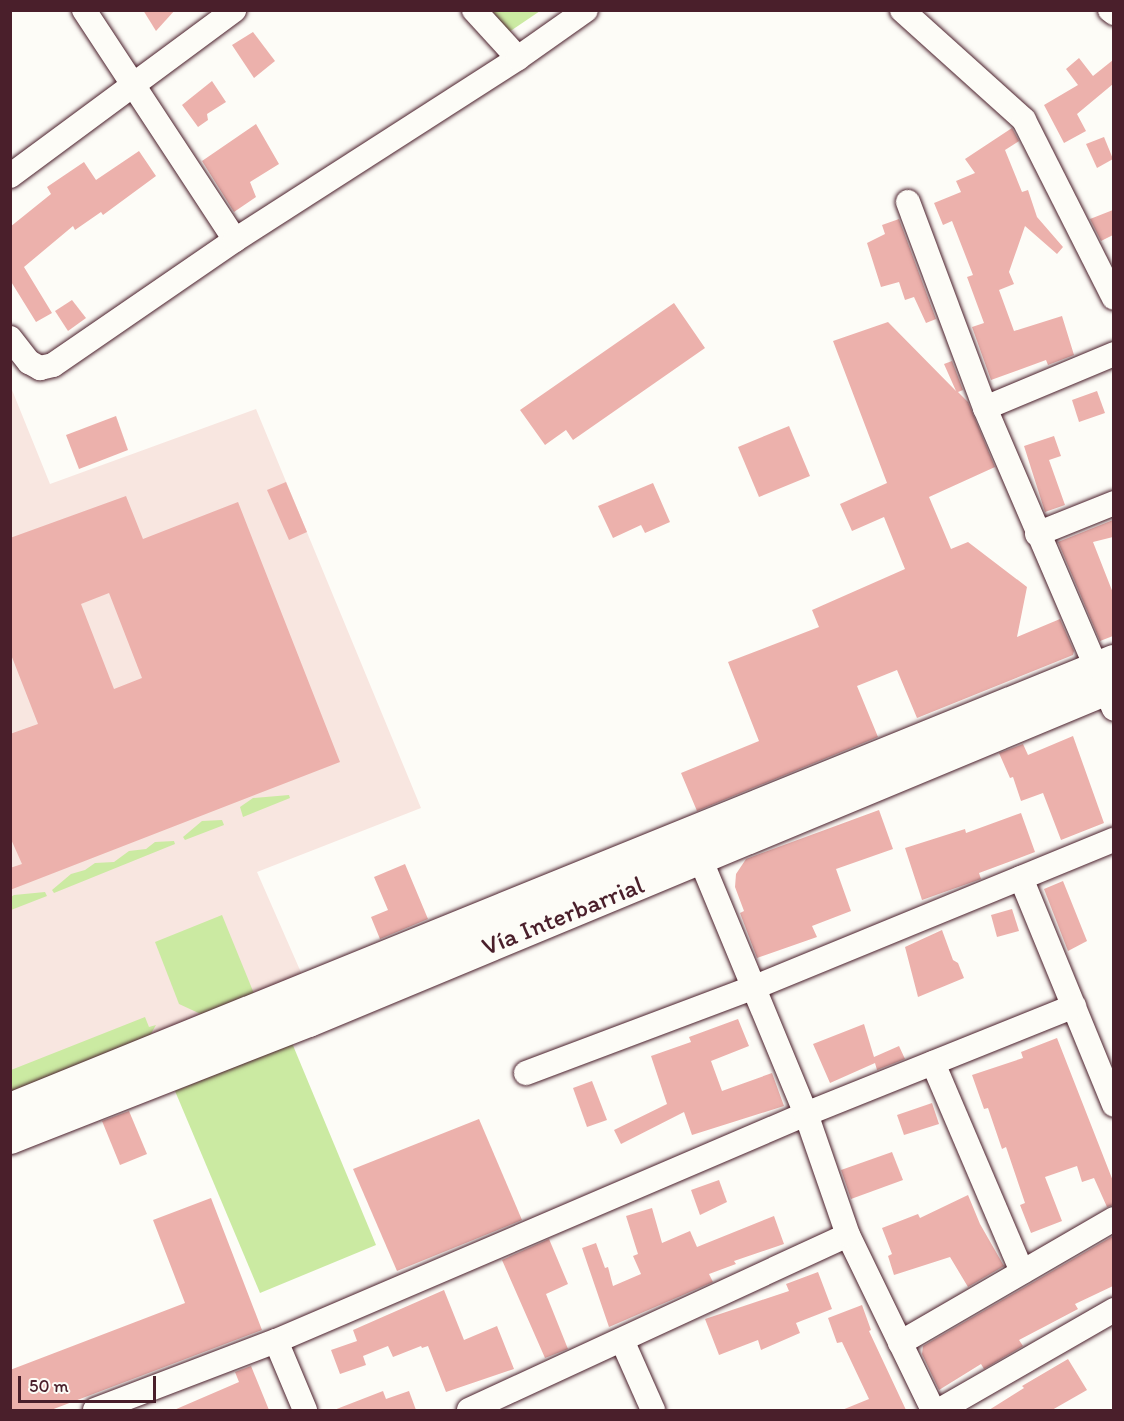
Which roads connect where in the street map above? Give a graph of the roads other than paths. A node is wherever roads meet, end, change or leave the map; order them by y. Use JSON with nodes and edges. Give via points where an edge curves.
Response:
{"nodes":[{"id":1,"x":84,"y":10,"type":"edge"},
{"id":2,"x":234,"y":10,"type":"edge"},
{"id":3,"x":474,"y":10,"type":"edge"},
{"id":4,"x":586,"y":10,"type":"edge"},
{"id":5,"x":902,"y":10,"type":"edge"},
{"id":6,"x":518,"y":58,"type":"junction"},
{"id":7,"x":135,"y":85,"type":"junction"},
{"id":8,"x":10,"y":176,"type":"edge"},
{"id":9,"x":908,"y":202,"type":"dead end"},
{"id":10,"x":235,"y":240,"type":"junction"},
{"id":11,"x":1113,"y":298,"type":"edge"},
{"id":12,"x":10,"y":338,"type":"edge"},
{"id":13,"x":1113,"y":354,"type":"edge"},
{"id":14,"x":985,"y":408,"type":"junction"},
{"id":15,"x":1113,"y":503,"type":"edge"},
{"id":16,"x":1037,"y":534,"type":"junction"},
{"id":17,"x":1108,"y":683,"type":"edge"},
{"id":18,"x":1113,"y":840,"type":"edge"},
{"id":19,"x":695,"y":846,"type":"junction"},
{"id":20,"x":1021,"y":878,"type":"junction"},
{"id":21,"x":755,"y":987,"type":"junction"},
{"id":22,"x":1074,"y":1006,"type":"junction"},
{"id":23,"x":187,"y":1053,"type":"junction"},
{"id":24,"x":933,"y":1063,"type":"junction"},
{"id":25,"x":526,"y":1073,"type":"dead end"},
{"id":26,"x":1113,"y":1105,"type":"edge"},
{"id":27,"x":10,"y":1109,"type":"edge"},
{"id":28,"x":806,"y":1114,"type":"junction"},
{"id":29,"x":10,"y":1138,"type":"edge"},
{"id":30,"x":1113,"y":1219,"type":"edge"},
{"id":31,"x":848,"y":1235,"type":"junction"},
{"id":32,"x":1022,"y":1272,"type":"junction"},
{"id":33,"x":1113,"y":1310,"type":"edge"},
{"id":34,"x":622,"y":1340,"type":"junction"},
{"id":35,"x":276,"y":1341,"type":"junction"},
{"id":36,"x":900,"y":1343,"type":"junction"},
{"id":37,"x":95,"y":1410,"type":"edge"},
{"id":38,"x":305,"y":1410,"type":"edge"},
{"id":39,"x":469,"y":1410,"type":"edge"},
{"id":40,"x":653,"y":1410,"type":"edge"},
{"id":41,"x":933,"y":1410,"type":"edge"},
{"id":42,"x":940,"y":1410,"type":"edge"}],
"edges":[{"from":1,"to":7,"type":"street"},
{"from":2,"to":7,"type":"street"},
{"from":3,"to":6,"type":"street"},
{"from":4,"to":6,"type":"street"},
{"from":5,"to":11,"type":"street","via":[[1024,120]]},
{"from":6,"to":10,"type":"street"},
{"from":7,"to":8,"type":"street"},
{"from":7,"to":10,"type":"street"},
{"from":9,"to":14,"type":"street"},
{"from":10,"to":12,"type":"street","via":[[53,365],[40,368],[29,362]]},
{"from":13,"to":14,"type":"street"},
{"from":14,"to":16,"type":"street"},
{"from":15,"to":16,"type":"street"},
{"from":16,"to":17,"type":"street"},
{"from":17,"to":19,"type":"main road","name":"Vía Interbarrial","via":[[911,757]]},
{"from":18,"to":20,"type":"street"},
{"from":19,"to":21,"type":"street"},
{"from":19,"to":23,"type":"main road","name":"Vía Interbarrial"},
{"from":20,"to":21,"type":"street"},
{"from":20,"to":22,"type":"street"},
{"from":21,"to":25,"type":"street"},
{"from":21,"to":28,"type":"street"},
{"from":22,"to":24,"type":"street"},
{"from":22,"to":26,"type":"street"},
{"from":23,"to":27,"type":"main road","name":"Vía Interbarrial"},
{"from":23,"to":29,"type":"main road","name":"Vía Interbarrial"},
{"from":24,"to":28,"type":"street"},
{"from":24,"to":32,"type":"street"},
{"from":28,"to":31,"type":"street"},
{"from":28,"to":35,"type":"street"},
{"from":30,"to":32,"type":"street"},
{"from":31,"to":34,"type":"street"},
{"from":31,"to":36,"type":"street"},
{"from":32,"to":36,"type":"street"},
{"from":33,"to":42,"type":"street"},
{"from":34,"to":39,"type":"street"},
{"from":34,"to":40,"type":"street"},
{"from":35,"to":37,"type":"street"},
{"from":35,"to":38,"type":"street"},
{"from":36,"to":41,"type":"street"}]}
